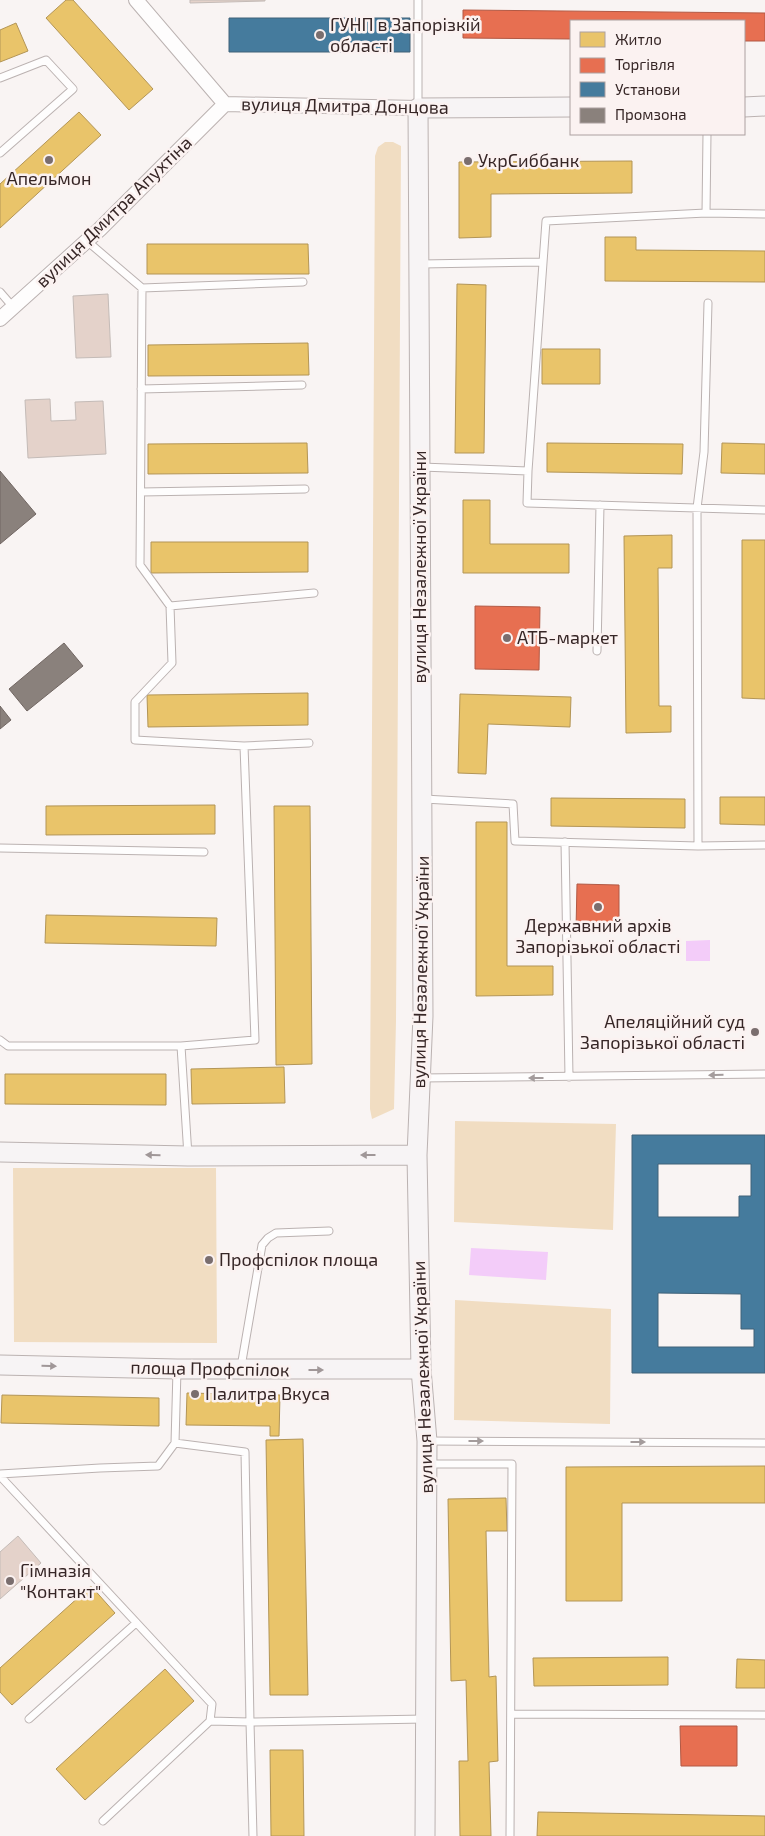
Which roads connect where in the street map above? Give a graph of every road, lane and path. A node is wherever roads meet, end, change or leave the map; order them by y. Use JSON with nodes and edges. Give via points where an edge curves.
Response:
{"nodes":[{"id":1,"x":136,"y":0,"type":"edge"},
{"id":2,"x":418,"y":0,"type":"edge"},
{"id":3,"x":0,"y":78,"type":"edge"},
{"id":4,"x":225,"y":104,"type":"junction"},
{"id":5,"x":745,"y":106,"type":"edge"},
{"id":6,"x":765,"y":106,"type":"edge"},
{"id":7,"x":570,"y":107,"type":"edge"},
{"id":8,"x":418,"y":108,"type":"junction"},
{"id":9,"x":707,"y":135,"type":"edge"},
{"id":10,"x":0,"y":153,"type":"edge"},
{"id":11,"x":706,"y":213,"type":"junction"},
{"id":12,"x":765,"y":214,"type":"edge"},
{"id":13,"x":86,"y":241,"type":"junction"},
{"id":14,"x":543,"y":262,"type":"junction"},
{"id":15,"x":418,"y":264,"type":"junction"},
{"id":16,"x":303,"y":282,"type":"dead end"},
{"id":17,"x":142,"y":288,"type":"junction"},
{"id":18,"x":0,"y":292,"type":"edge"},
{"id":19,"x":708,"y":303,"type":"dead end"},
{"id":20,"x":13,"y":307,"type":"junction"},
{"id":21,"x":0,"y":319,"type":"edge"},
{"id":22,"x":302,"y":385,"type":"dead end"},
{"id":23,"x":141,"y":389,"type":"junction"},
{"id":24,"x":420,"y":467,"type":"junction"},
{"id":25,"x":528,"y":470,"type":"junction"},
{"id":26,"x":305,"y":489,"type":"dead end"},
{"id":27,"x":141,"y":492,"type":"junction"},
{"id":28,"x":600,"y":505,"type":"junction"},
{"id":29,"x":697,"y":508,"type":"junction"},
{"id":30,"x":765,"y":510,"type":"edge"},
{"id":31,"x":314,"y":593,"type":"dead end"},
{"id":32,"x":170,"y":606,"type":"junction"},
{"id":33,"x":597,"y":651,"type":"dead end"},
{"id":34,"x":309,"y":743,"type":"dead end"},
{"id":35,"x":244,"y":746,"type":"junction"},
{"id":36,"x":422,"y":799,"type":"junction"},
{"id":37,"x":565,"y":842,"type":"junction"},
{"id":38,"x":765,"y":845,"type":"edge"},
{"id":39,"x":698,"y":846,"type":"junction"},
{"id":40,"x":0,"y":848,"type":"edge"},
{"id":41,"x":204,"y":852,"type":"dead end"},
{"id":42,"x":0,"y":1040,"type":"edge"},
{"id":43,"x":181,"y":1046,"type":"junction"},
{"id":44,"x":765,"y":1074,"type":"edge"},
{"id":45,"x":421,"y":1078,"type":"junction"},
{"id":46,"x":569,"y":1078,"type":"junction"},
{"id":47,"x":0,"y":1152,"type":"edge"},
{"id":48,"x":417,"y":1155,"type":"junction"},
{"id":49,"x":188,"y":1156,"type":"junction"},
{"id":50,"x":329,"y":1231,"type":"dead end"},
{"id":51,"x":0,"y":1364,"type":"edge"},
{"id":52,"x":177,"y":1369,"type":"junction"},
{"id":53,"x":241,"y":1370,"type":"junction"},
{"id":54,"x":421,"y":1370,"type":"junction"},
{"id":55,"x":427,"y":1441,"type":"junction"},
{"id":56,"x":175,"y":1443,"type":"junction"},
{"id":57,"x":765,"y":1443,"type":"edge"},
{"id":58,"x":427,"y":1464,"type":"junction"},
{"id":59,"x":0,"y":1475,"type":"edge"},
{"id":60,"x":136,"y":1623,"type":"junction"},
{"id":61,"x":511,"y":1714,"type":"junction"},
{"id":62,"x":765,"y":1715,"type":"edge"},
{"id":63,"x":29,"y":1719,"type":"dead end"},
{"id":64,"x":426,"y":1719,"type":"junction"},
{"id":65,"x":210,"y":1721,"type":"junction"},
{"id":66,"x":250,"y":1722,"type":"junction"},
{"id":67,"x":103,"y":1821,"type":"dead end"},
{"id":68,"x":253,"y":1836,"type":"edge"},
{"id":69,"x":425,"y":1836,"type":"edge"},
{"id":70,"x":510,"y":1836,"type":"edge"}],
"edges":[{"from":1,"to":4,"type":"street","name":"вулиця Дмитра Донцова"},
{"from":2,"to":8,"type":"lane"},
{"from":3,"to":10,"type":"lane","via":[[46,60],[73,89]]},
{"from":4,"to":8,"type":"street","name":"вулиця Дмитра Донцова"},
{"from":4,"to":13,"type":"street","name":"вулиця Дмитра Апухтіна"},
{"from":5,"to":6,"type":"street"},
{"from":7,"to":8,"type":"street","name":"вулиця Дмитра Донцова"},
{"from":8,"to":15,"type":"street","name":"вулиця Незалежної України"},
{"from":9,"to":11,"type":"lane"},
{"from":11,"to":12,"type":"lane"},
{"from":11,"to":14,"type":"lane","via":[[546,221]]},
{"from":13,"to":17,"type":"lane"},
{"from":13,"to":20,"type":"street","name":"вулиця Дмитра Апухтіна"},
{"from":14,"to":15,"type":"lane"},
{"from":14,"to":25,"type":"lane"},
{"from":15,"to":24,"type":"street","name":"вулиця Незалежної України"},
{"from":16,"to":17,"type":"lane"},
{"from":17,"to":23,"type":"lane"},
{"from":18,"to":20,"type":"lane"},
{"from":19,"to":29,"type":"lane","via":[[704,452]]},
{"from":20,"to":21,"type":"street","name":"вулиця Дмитра Апухтіна"},
{"from":22,"to":23,"type":"lane"},
{"from":23,"to":27,"type":"lane"},
{"from":24,"to":25,"type":"lane"},
{"from":24,"to":36,"type":"street","name":"вулиця Незалежної України"},
{"from":25,"to":28,"type":"lane","via":[[527,503]]},
{"from":26,"to":27,"type":"lane"},
{"from":27,"to":32,"type":"lane","via":[[140,565]]},
{"from":28,"to":29,"type":"lane"},
{"from":28,"to":33,"type":"lane"},
{"from":29,"to":30,"type":"lane"},
{"from":29,"to":39,"type":"lane"},
{"from":31,"to":32,"type":"lane"},
{"from":32,"to":35,"type":"lane","via":[[172,663],[135,702],[135,740]]},
{"from":34,"to":35,"type":"lane"},
{"from":35,"to":43,"type":"lane","via":[[255,1040]]},
{"from":36,"to":37,"type":"lane","via":[[513,804],[515,840]]},
{"from":36,"to":45,"type":"street","name":"вулиця Незалежної України"},
{"from":37,"to":39,"type":"lane"},
{"from":37,"to":46,"type":"lane"},
{"from":38,"to":39,"type":"lane"},
{"from":40,"to":41,"type":"lane"},
{"from":42,"to":43,"type":"lane","via":[[8,1046]]},
{"from":43,"to":49,"type":"lane"},
{"from":44,"to":46,"type":"lane","one_way":true},
{"from":46,"to":45,"type":"lane","one_way":true},
{"from":45,"to":48,"type":"street","name":"вулиця Незалежної України"},
{"from":49,"to":47,"type":"street","one_way":true},
{"from":48,"to":49,"type":"street","one_way":true},
{"from":48,"to":54,"type":"street","name":"вулиця Незалежної України"},
{"from":50,"to":53,"type":"lane","via":[[276,1233],[262,1245]]},
{"from":51,"to":52,"type":"street","name":"площа Профспілок","one_way":true},
{"from":52,"to":53,"type":"street","name":"площа Профспілок"},
{"from":52,"to":56,"type":"lane"},
{"from":53,"to":54,"type":"street","name":"площа Профспілок","one_way":true},
{"from":54,"to":55,"type":"street","name":"вулиця Незалежної України"},
{"from":55,"to":57,"type":"lane","one_way":true},
{"from":55,"to":58,"type":"street","name":"вулиця Незалежної України"},
{"from":56,"to":59,"type":"lane","via":[[158,1466]]},
{"from":56,"to":66,"type":"lane","via":[[245,1452]]},
{"from":58,"to":61,"type":"lane","via":[[512,1464]]},
{"from":58,"to":64,"type":"street","name":"вулиця Незалежної України"},
{"from":59,"to":60,"type":"lane"},
{"from":60,"to":63,"type":"lane"},
{"from":60,"to":65,"type":"lane","via":[[212,1704]]},
{"from":61,"to":62,"type":"lane"},
{"from":61,"to":70,"type":"lane"},
{"from":64,"to":66,"type":"lane"},
{"from":64,"to":69,"type":"street","name":"вулиця Незалежної України"},
{"from":65,"to":66,"type":"lane"},
{"from":65,"to":67,"type":"lane"},
{"from":66,"to":68,"type":"lane"}]}
